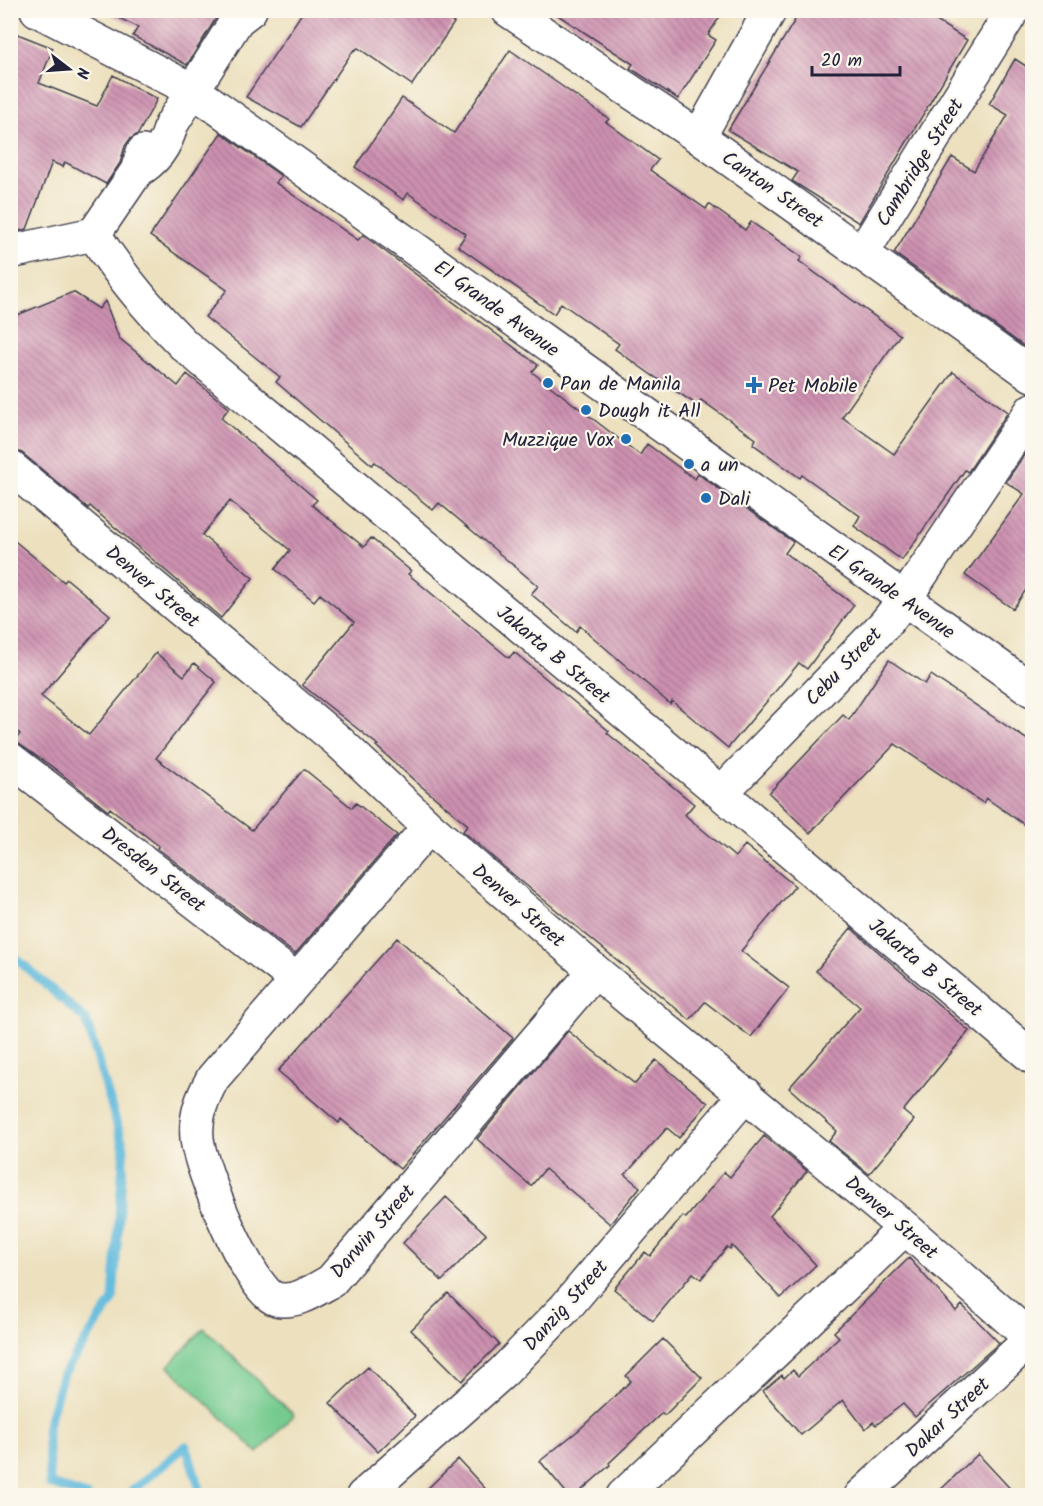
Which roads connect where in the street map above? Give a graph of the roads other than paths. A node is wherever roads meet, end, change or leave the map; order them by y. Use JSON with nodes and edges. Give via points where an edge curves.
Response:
{"nodes":[{"id":1,"x":37,"y":10,"type":"edge"},
{"id":2,"x":508,"y":10,"type":"edge"},
{"id":3,"x":770,"y":10,"type":"edge"},
{"id":4,"x":1013,"y":10,"type":"edge"},
{"id":5,"x":242,"y":14,"type":"edge"},
{"id":6,"x":194,"y":91,"type":"junction"},
{"id":7,"x":699,"y":137,"type":"junction"},
{"id":8,"x":94,"y":234,"type":"junction"},
{"id":9,"x":10,"y":252,"type":"edge"},
{"id":10,"x":863,"y":252,"type":"junction"},
{"id":11,"x":1032,"y":375,"type":"edge"},
{"id":12,"x":1032,"y":410,"type":"edge"},
{"id":13,"x":10,"y":467,"type":"edge"},
{"id":14,"x":904,"y":600,"type":"junction"},
{"id":15,"x":1032,"y":690,"type":"edge"},
{"id":16,"x":10,"y":759,"type":"edge"},
{"id":17,"x":721,"y":793,"type":"junction"},
{"id":18,"x":429,"y":828,"type":"junction"},
{"id":19,"x":595,"y":971,"type":"junction"},
{"id":20,"x":297,"y":980,"type":"junction"},
{"id":21,"x":1032,"y":1057,"type":"edge"},
{"id":22,"x":746,"y":1094,"type":"junction"},
{"id":23,"x":906,"y":1228,"type":"junction"},
{"id":24,"x":1032,"y":1339,"type":"edge"},
{"id":25,"x":363,"y":1496,"type":"edge"},
{"id":26,"x":623,"y":1496,"type":"edge"},
{"id":27,"x":861,"y":1496,"type":"edge"}],
"edges":[{"from":1,"to":6,"type":"street","name":"El Grande Avenue"},
{"from":2,"to":7,"type":"street","name":"Canton Street"},
{"from":3,"to":7,"type":"street"},
{"from":4,"to":10,"type":"street","name":"Cambridge Street"},
{"from":5,"to":6,"type":"street"},
{"from":6,"to":8,"type":"street","via":[[171,125],[157,133],[141,156],[138,171]]},
{"from":6,"to":14,"type":"street","name":"El Grande Avenue"},
{"from":7,"to":10,"type":"street","name":"Canton Street"},
{"from":8,"to":9,"type":"street"},
{"from":8,"to":17,"type":"street","name":"Jakarta B Street","via":[[119,274],[183,345]]},
{"from":10,"to":11,"type":"street","name":"Canton Street"},
{"from":12,"to":14,"type":"street","name":"Cebu Street"},
{"from":13,"to":18,"type":"street","name":"Denver Street","via":[[338,740]]},
{"from":14,"to":15,"type":"street","name":"El Grande Avenue"},
{"from":14,"to":17,"type":"street","name":"Cebu Street"},
{"from":16,"to":20,"type":"street","name":"Dresden Street"},
{"from":17,"to":21,"type":"street","name":"Jakarta B Street"},
{"from":18,"to":19,"type":"street","name":"Denver Street"},
{"from":18,"to":20,"type":"street","name":"Darwin Street"},
{"from":19,"to":20,"type":"street","name":"Darwin Street","via":[[331,1281],[310,1294],[276,1299],[262,1292],[227,1229],[197,1142],[196,1123],[201,1101],[213,1078]]},
{"from":19,"to":22,"type":"street","name":"Denver Street"},
{"from":22,"to":23,"type":"street","name":"Denver Street"},
{"from":22,"to":25,"type":"street","name":"Danzig Street","via":[[557,1316],[503,1372]]},
{"from":23,"to":24,"type":"street","name":"Denver Street"},
{"from":23,"to":26,"type":"street"},
{"from":24,"to":27,"type":"street","name":"Dakar Street"}]}
